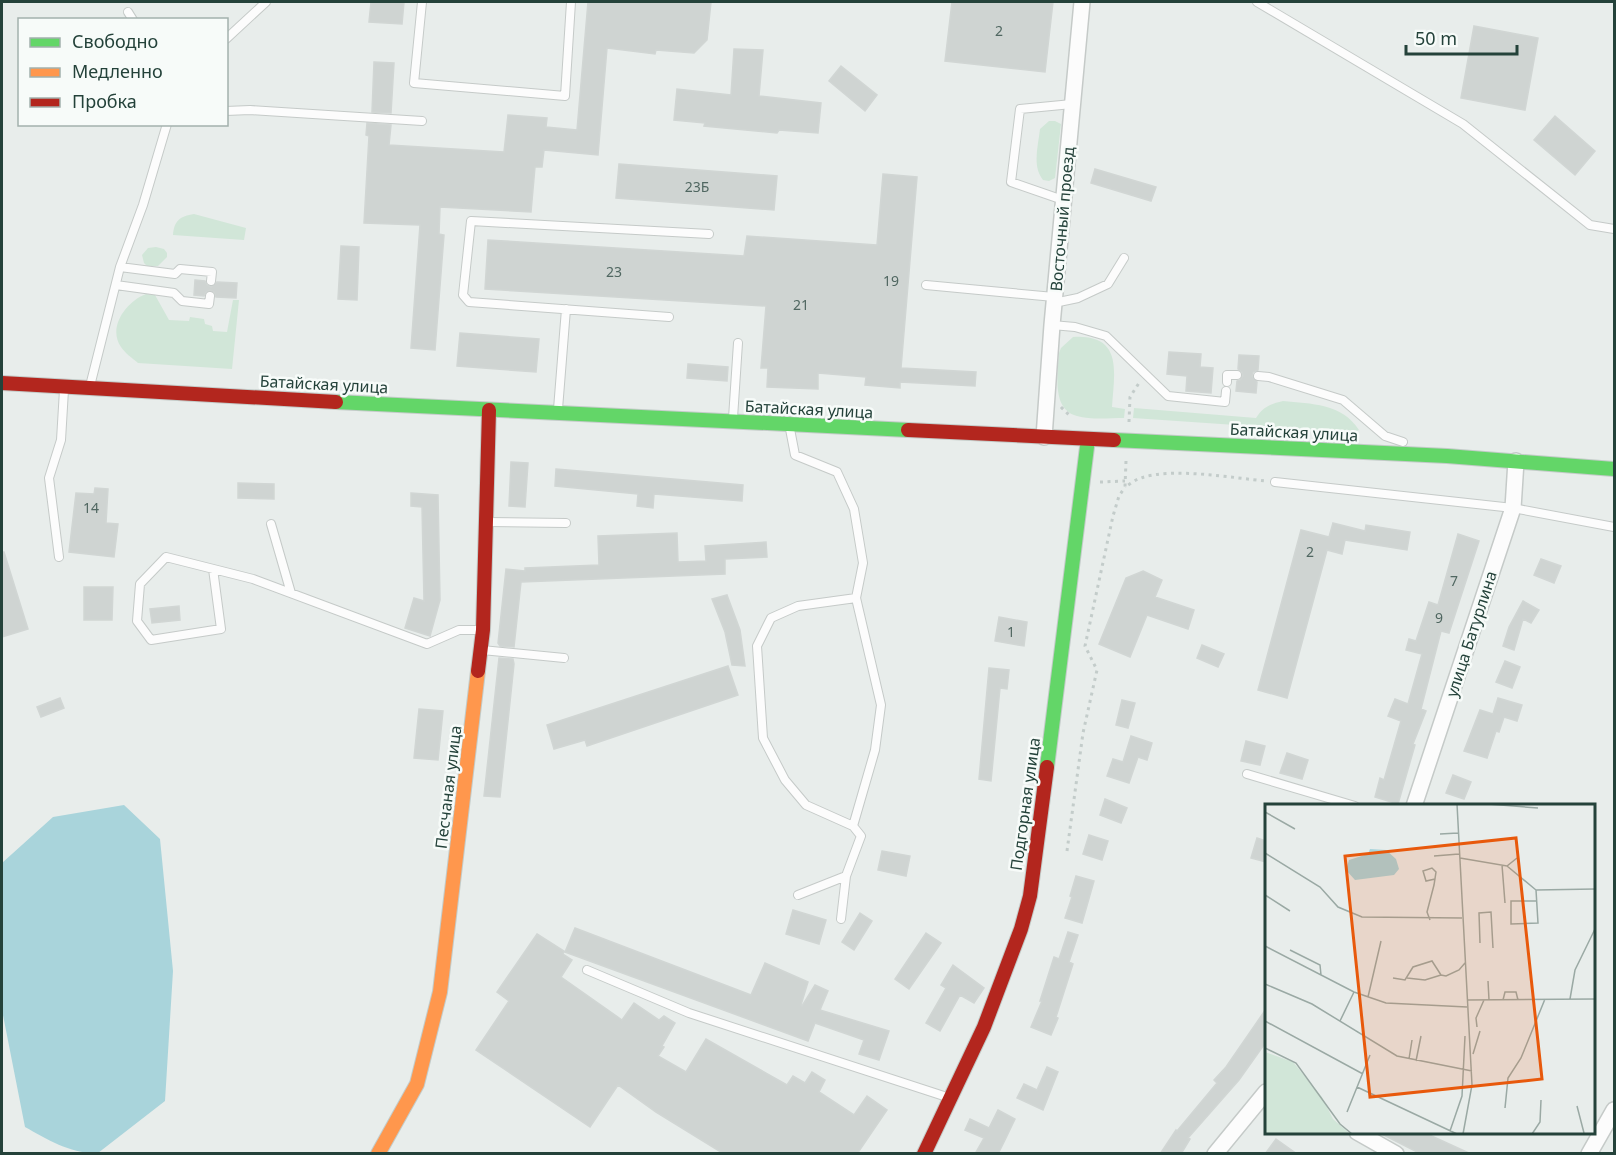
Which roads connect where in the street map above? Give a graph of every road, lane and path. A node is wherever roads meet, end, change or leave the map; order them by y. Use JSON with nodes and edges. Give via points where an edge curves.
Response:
{"nodes":[{"id":1,"x":266,"y":2,"type":"edge"},
{"id":2,"x":422,"y":2,"type":"edge"},
{"id":3,"x":571,"y":2,"type":"edge"},
{"id":4,"x":1082,"y":2,"type":"edge"},
{"id":5,"x":1257,"y":2,"type":"edge"},
{"id":6,"x":128,"y":12,"type":"dead end"},
{"id":7,"x":132,"y":18,"type":"edge"},
{"id":8,"x":228,"y":37,"type":"edge"},
{"id":9,"x":1072,"y":104,"type":"junction"},
{"id":10,"x":228,"y":111,"type":"edge"},
{"id":11,"x":422,"y":121,"type":"dead end"},
{"id":12,"x":166,"y":126,"type":"edge"},
{"id":13,"x":1064,"y":200,"type":"junction"},
{"id":14,"x":1614,"y":229,"type":"edge"},
{"id":15,"x":709,"y":234,"type":"dead end"},
{"id":16,"x":1124,"y":258,"type":"dead end"},
{"id":17,"x":120,"y":267,"type":"junction"},
{"id":18,"x":211,"y":281,"type":"dead end"},
{"id":19,"x":116,"y":285,"type":"junction"},
{"id":20,"x":926,"y":285,"type":"dead end"},
{"id":21,"x":210,"y":296,"type":"dead end"},
{"id":22,"x":1054,"y":300,"type":"junction"},
{"id":23,"x":566,"y":309,"type":"junction"},
{"id":24,"x":669,"y":317,"type":"dead end"},
{"id":25,"x":1052,"y":325,"type":"junction"},
{"id":26,"x":738,"y":343,"type":"dead end"},
{"id":27,"x":1237,"y":375,"type":"dead end"},
{"id":28,"x":1258,"y":376,"type":"dead end"},
{"id":29,"x":2,"y":383,"type":"edge"},
{"id":30,"x":64,"y":386,"type":"junction"},
{"id":31,"x":89,"y":387,"type":"junction"},
{"id":32,"x":1047,"y":397,"type":"junction"},
{"id":33,"x":489,"y":410,"type":"junction"},
{"id":34,"x":557,"y":414,"type":"junction"},
{"id":35,"x":1074,"y":419,"type":"dead end"},
{"id":36,"x":733,"y":422,"type":"junction"},
{"id":37,"x":789,"y":424,"type":"junction"},
{"id":38,"x":1044,"y":437,"type":"junction"},
{"id":39,"x":1088,"y":439,"type":"junction"},
{"id":40,"x":1447,"y":456,"type":"junction"},
{"id":41,"x":1516,"y":461,"type":"junction"},
{"id":42,"x":1614,"y":469,"type":"edge"},
{"id":43,"x":1275,"y":482,"type":"dead end"},
{"id":44,"x":1125,"y":487,"type":"dead end"},
{"id":45,"x":1512,"y":508,"type":"junction"},
{"id":46,"x":486,"y":522,"type":"junction"},
{"id":47,"x":566,"y":523,"type":"dead end"},
{"id":48,"x":271,"y":524,"type":"dead end"},
{"id":49,"x":1614,"y":527,"type":"edge"},
{"id":50,"x":59,"y":557,"type":"dead end"},
{"id":51,"x":213,"y":569,"type":"junction"},
{"id":52,"x":291,"y":593,"type":"junction"},
{"id":53,"x":855,"y":598,"type":"junction"},
{"id":54,"x":483,"y":630,"type":"junction"},
{"id":55,"x":480,"y":650,"type":"junction"},
{"id":56,"x":564,"y":658,"type":"dead end"},
{"id":57,"x":1247,"y":774,"type":"dead end"},
{"id":58,"x":1348,"y":804,"type":"edge"},
{"id":59,"x":1415,"y":804,"type":"edge"},
{"id":60,"x":853,"y":826,"type":"junction"},
{"id":61,"x":1066,"y":851,"type":"dead end"},
{"id":62,"x":846,"y":876,"type":"junction"},
{"id":63,"x":798,"y":895,"type":"dead end"},
{"id":64,"x":841,"y":919,"type":"dead end"},
{"id":65,"x":587,"y":970,"type":"dead end"},
{"id":66,"x":1265,"y":1093,"type":"edge"},
{"id":67,"x":952,"y":1098,"type":"junction"},
{"id":68,"x":1614,"y":1110,"type":"edge"},
{"id":69,"x":1361,"y":1134,"type":"edge"},
{"id":70,"x":378,"y":1154,"type":"edge"},
{"id":71,"x":924,"y":1154,"type":"edge"},
{"id":72,"x":1215,"y":1154,"type":"edge"},
{"id":73,"x":1396,"y":1154,"type":"edge"},
{"id":74,"x":1589,"y":1154,"type":"edge"}],
"edges":[{"from":1,"to":8,"type":"lane"},
{"from":2,"to":3,"type":"lane","via":[[414,83],[565,96]]},
{"from":4,"to":9,"type":"street","name":"Восточный проезд"},
{"from":5,"to":14,"type":"lane","via":[[1463,124],[1590,225]]},
{"from":6,"to":7,"type":"lane"},
{"from":9,"to":13,"type":"street","name":"Восточный проезд"},
{"from":9,"to":13,"type":"lane","via":[[1020,109],[1011,182]]},
{"from":10,"to":11,"type":"lane"},
{"from":12,"to":17,"type":"lane"},
{"from":13,"to":22,"type":"street","name":"Восточный проезд"},
{"from":15,"to":23,"type":"lane","via":[[471,221],[463,295],[469,302]]},
{"from":16,"to":22,"type":"lane","via":[[1108,284],[1078,298]]},
{"from":17,"to":18,"type":"lane","via":[[176,274],[180,269],[212,272]]},
{"from":17,"to":19,"type":"lane"},
{"from":19,"to":21,"type":"lane","via":[[174,293],[182,301],[209,304]]},
{"from":19,"to":31,"type":"lane"},
{"from":20,"to":22,"type":"lane"},
{"from":22,"to":25,"type":"street","name":"Восточный проезд"},
{"from":23,"to":24,"type":"lane"},
{"from":23,"to":34,"type":"lane"},
{"from":25,"to":27,"type":"lane","via":[[1106,336],[1168,396],[1225,402],[1227,375]]},
{"from":25,"to":32,"type":"street","name":"Восточный проезд"},
{"from":26,"to":36,"type":"lane"},
{"from":28,"to":40,"type":"lane","via":[[1343,400],[1385,436]]},
{"from":29,"to":30,"type":"main road","name":"Батайская улица"},
{"from":30,"to":31,"type":"main road","name":"Батайская улица"},
{"from":30,"to":50,"type":"lane","via":[[61,440],[49,478]]},
{"from":31,"to":33,"type":"main road","name":"Батайская улица"},
{"from":32,"to":35,"type":"path","via":[[1055,397]]},
{"from":32,"to":38,"type":"street","name":"Восточный проезд"},
{"from":33,"to":34,"type":"main road","name":"Батайская улица"},
{"from":33,"to":46,"type":"main road","name":"Песчаная улица"},
{"from":34,"to":36,"type":"main road","name":"Батайская улица"},
{"from":36,"to":37,"type":"main road","name":"Батайская улица"},
{"from":37,"to":38,"type":"main road","name":"Батайская улица"},
{"from":37,"to":53,"type":"lane","via":[[795,455],[837,472],[854,509],[863,563]]},
{"from":38,"to":39,"type":"main road","name":"Батайская улица"},
{"from":39,"to":40,"type":"main road","name":"Батайская улица"},
{"from":39,"to":67,"type":"main road","name":"Подгорная улица","via":[[1030,896],[1002,984]]},
{"from":40,"to":41,"type":"main road","name":"Батайская улица"},
{"from":41,"to":42,"type":"main road","name":"Батайская улица"},
{"from":41,"to":45,"type":"street","name":"улица Батурлина"},
{"from":43,"to":45,"type":"lane"},
{"from":44,"to":61,"type":"path","via":[[1113,516],[1085,646],[1097,670]]},
{"from":45,"to":49,"type":"lane"},
{"from":45,"to":59,"type":"street","name":"улица Батурлина"},
{"from":46,"to":47,"type":"lane"},
{"from":46,"to":54,"type":"main road","name":"Песчаная улица"},
{"from":48,"to":52,"type":"lane"},
{"from":51,"to":51,"type":"lane","via":[[166,557],[140,584],[136,621],[151,640],[222,629]]},
{"from":51,"to":52,"type":"lane"},
{"from":52,"to":54,"type":"lane","via":[[427,644],[459,630]]},
{"from":53,"to":60,"type":"lane","via":[[881,705],[876,750]]},
{"from":53,"to":60,"type":"lane","via":[[798,606],[771,618],[757,646],[763,738],[785,780],[806,805]]},
{"from":54,"to":55,"type":"main road","name":"Песчаная улица"},
{"from":55,"to":56,"type":"lane"},
{"from":55,"to":70,"type":"main road","name":"Песчаная улица","via":[[440,992],[417,1084]]},
{"from":57,"to":58,"type":"lane"},
{"from":60,"to":62,"type":"lane","via":[[861,836]]},
{"from":62,"to":63,"type":"lane"},
{"from":62,"to":64,"type":"lane"},
{"from":65,"to":67,"type":"lane","via":[[689,1013]]},
{"from":66,"to":72,"type":"street"},
{"from":67,"to":71,"type":"main road","name":"Подгорная улица"},
{"from":68,"to":74,"type":"street"},
{"from":69,"to":73,"type":"street"}]}
